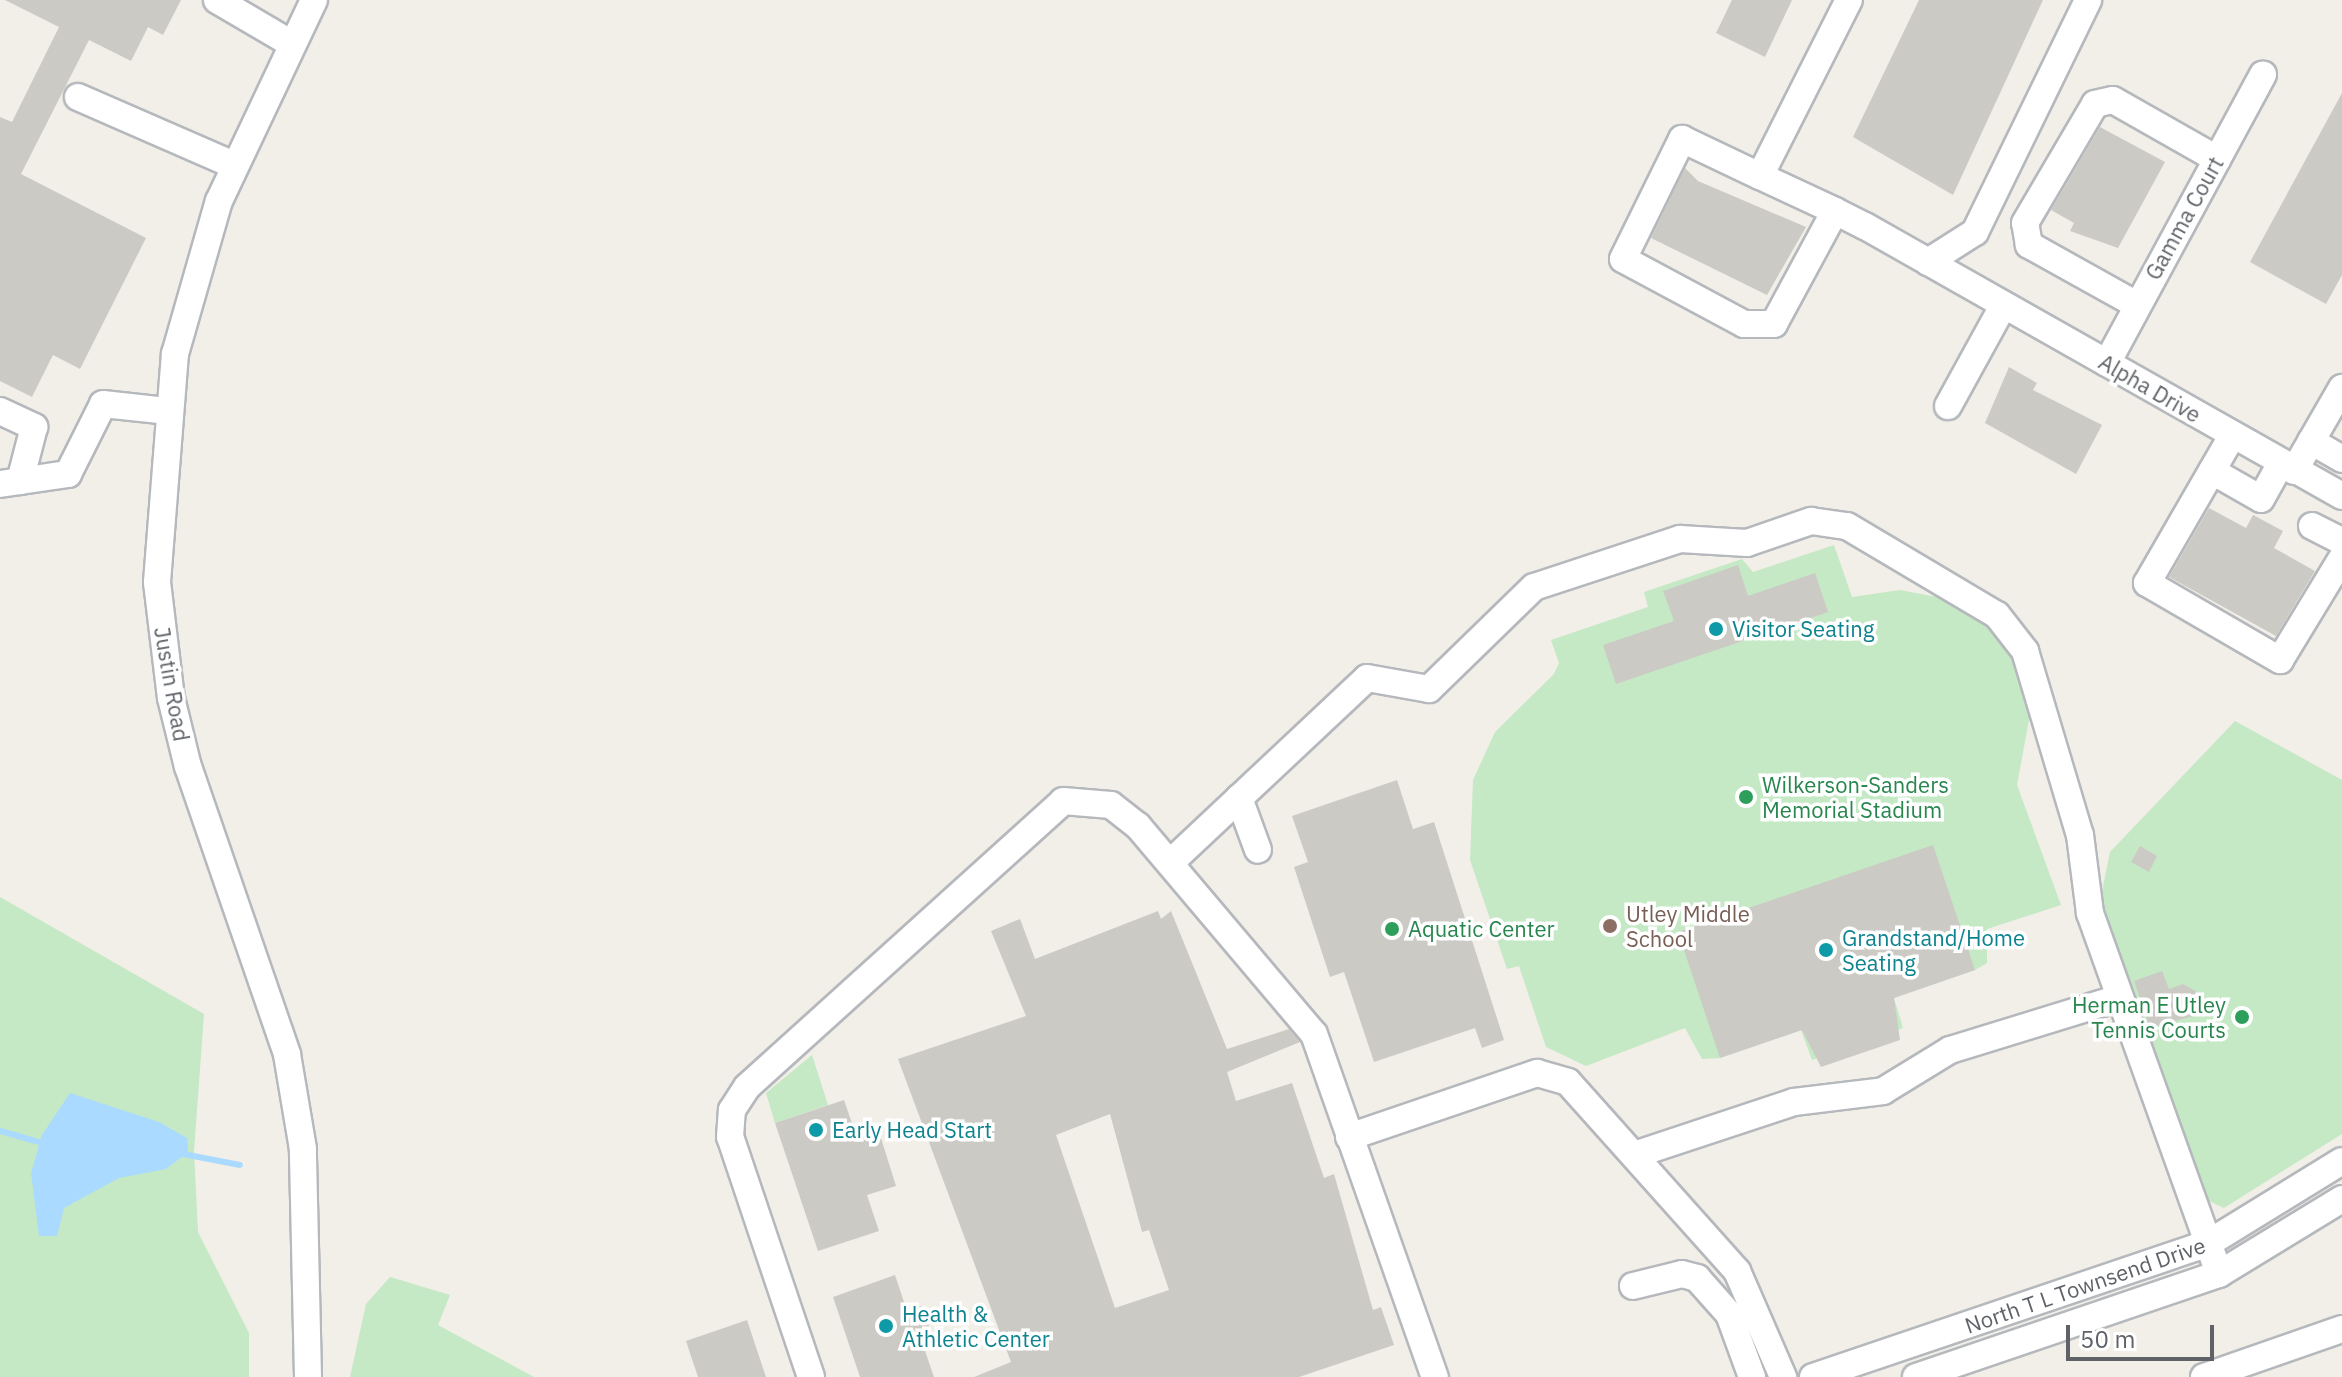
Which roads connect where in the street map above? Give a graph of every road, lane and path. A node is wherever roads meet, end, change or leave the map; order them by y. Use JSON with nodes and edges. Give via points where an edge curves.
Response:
{"nodes":[{"id":1,"x":217,"y":0,"type":"edge"},
{"id":2,"x":314,"y":0,"type":"edge"},
{"id":3,"x":1849,"y":0,"type":"edge"},
{"id":4,"x":2088,"y":0,"type":"edge"},
{"id":5,"x":292,"y":44,"type":"junction"},
{"id":6,"x":2263,"y":75,"type":"dead end"},
{"id":7,"x":78,"y":97,"type":"dead end"},
{"id":8,"x":2217,"y":159,"type":"junction"},
{"id":9,"x":234,"y":165,"type":"junction"},
{"id":10,"x":1760,"y":176,"type":"junction"},
{"id":11,"x":1835,"y":211,"type":"junction"},
{"id":12,"x":1928,"y":262,"type":"junction"},
{"id":13,"x":2137,"y":305,"type":"junction"},
{"id":14,"x":2003,"y":306,"type":"junction"},
{"id":15,"x":2107,"y":363,"type":"junction"},
{"id":16,"x":2342,"y":388,"type":"edge"},
{"id":17,"x":1948,"y":406,"type":"dead end"},
{"id":18,"x":0,"y":411,"type":"edge"},
{"id":19,"x":167,"y":411,"type":"junction"},
{"id":20,"x":2232,"y":436,"type":"junction"},
{"id":21,"x":2311,"y":441,"type":"junction"},
{"id":22,"x":2342,"y":459,"type":"edge"},
{"id":23,"x":2288,"y":467,"type":"junction"},
{"id":24,"x":2212,"y":471,"type":"junction"},
{"id":25,"x":10,"y":482,"type":"edge"},
{"id":26,"x":2342,"y":496,"type":"edge"},
{"id":27,"x":2312,"y":526,"type":"dead end"},
{"id":28,"x":2342,"y":541,"type":"edge"},
{"id":29,"x":2342,"y":558,"type":"edge"},
{"id":30,"x":1239,"y":798,"type":"junction"},
{"id":31,"x":1258,"y":850,"type":"dead end"},
{"id":32,"x":1170,"y":863,"type":"junction"},
{"id":33,"x":2119,"y":998,"type":"junction"},
{"id":34,"x":1349,"y":1137,"type":"junction"},
{"id":35,"x":1637,"y":1154,"type":"junction"},
{"id":36,"x":2342,"y":1161,"type":"edge"},
{"id":37,"x":2342,"y":1199,"type":"edge"},
{"id":38,"x":1699,"y":1225,"type":"junction"},
{"id":39,"x":2207,"y":1244,"type":"junction"},
{"id":40,"x":1682,"y":1274,"type":"junction"},
{"id":41,"x":2219,"y":1274,"type":"junction"},
{"id":42,"x":1633,"y":1286,"type":"dead end"},
{"id":43,"x":2342,"y":1329,"type":"edge"},
{"id":44,"x":308,"y":1377,"type":"edge"},
{"id":45,"x":811,"y":1377,"type":"edge"},
{"id":46,"x":1435,"y":1377,"type":"edge"},
{"id":47,"x":1752,"y":1377,"type":"edge"},
{"id":48,"x":1783,"y":1377,"type":"edge"},
{"id":49,"x":1813,"y":1377,"type":"edge"},
{"id":50,"x":1916,"y":1377,"type":"edge"},
{"id":51,"x":2204,"y":1377,"type":"edge"}],
"edges":[{"from":1,"to":5,"type":"street"},
{"from":2,"to":5,"type":"street","name":"Justin Road"},
{"from":3,"to":10,"type":"street"},
{"from":4,"to":12,"type":"street","via":[[1975,232]]},
{"from":5,"to":9,"type":"street","name":"Justin Road"},
{"from":6,"to":8,"type":"street","name":"Gamma Court"},
{"from":7,"to":9,"type":"street"},
{"from":8,"to":13,"type":"street","name":"Gamma Court"},
{"from":8,"to":13,"type":"street","via":[[2113,100],[2095,104],[2025,223],[2029,245]]},
{"from":9,"to":19,"type":"street","name":"Justin Road","via":[[194,286]]},
{"from":10,"to":11,"type":"street","name":"Alpha Drive"},
{"from":10,"to":11,"type":"street","name":"Alpha Drive","via":[[1682,139],[1623,259],[1744,324],[1774,324]]},
{"from":11,"to":12,"type":"street","name":"Alpha Drive"},
{"from":12,"to":14,"type":"street","name":"Alpha Drive"},
{"from":13,"to":15,"type":"street","name":"Gamma Court"},
{"from":14,"to":15,"type":"street","name":"Alpha Drive"},
{"from":14,"to":17,"type":"street"},
{"from":15,"to":20,"type":"street","name":"Alpha Drive"},
{"from":16,"to":21,"type":"street"},
{"from":18,"to":25,"type":"street","via":[[34,427]]},
{"from":19,"to":25,"type":"street","via":[[103,404],[68,474]]},
{"from":19,"to":44,"type":"street","name":"Justin Road","via":[[157,582],[162,639],[188,767],[287,1054],[303,1149]]},
{"from":20,"to":23,"type":"street","name":"Alpha Drive"},
{"from":20,"to":24,"type":"street"},
{"from":21,"to":22,"type":"street"},
{"from":21,"to":23,"type":"street"},
{"from":23,"to":24,"type":"street","via":[[2261,499]]},
{"from":23,"to":26,"type":"street","name":"Alpha Drive"},
{"from":24,"to":29,"type":"street","via":[[2147,583],[2280,660]]},
{"from":27,"to":28,"type":"street"},
{"from":30,"to":31,"type":"street"},
{"from":30,"to":32,"type":"street"},
{"from":30,"to":33,"type":"street","via":[[1367,678],[1429,689],[1534,587],[1680,539],[1747,543],[1830,520],[1997,615],[2025,651],[2080,835],[2090,913]]},
{"from":32,"to":34,"type":"street","via":[[1314,1034]]},
{"from":32,"to":45,"type":"street","via":[[1111,805],[1063,801],[747,1087],[732,1110],[730,1137]]},
{"from":33,"to":35,"type":"street","via":[[1950,1050],[1883,1091],[1794,1102]]},
{"from":33,"to":39,"type":"street"},
{"from":34,"to":35,"type":"street","via":[[1537,1073],[1568,1082]]},
{"from":34,"to":46,"type":"street"},
{"from":35,"to":38,"type":"street"},
{"from":36,"to":39,"type":"street","name":"North T L Townsend Drive"},
{"from":37,"to":41,"type":"street","name":"North T L Townsend Drive"},
{"from":38,"to":40,"type":"street","via":[[1699,1251]]},
{"from":38,"to":48,"type":"street","via":[[1753,1295]]},
{"from":39,"to":41,"type":"street"},
{"from":39,"to":49,"type":"street","name":"North T L Townsend Drive"},
{"from":40,"to":42,"type":"street"},
{"from":40,"to":47,"type":"street","via":[[1721,1302]]},
{"from":41,"to":50,"type":"street","name":"North T L Townsend Drive"},
{"from":43,"to":51,"type":"street"}]}
